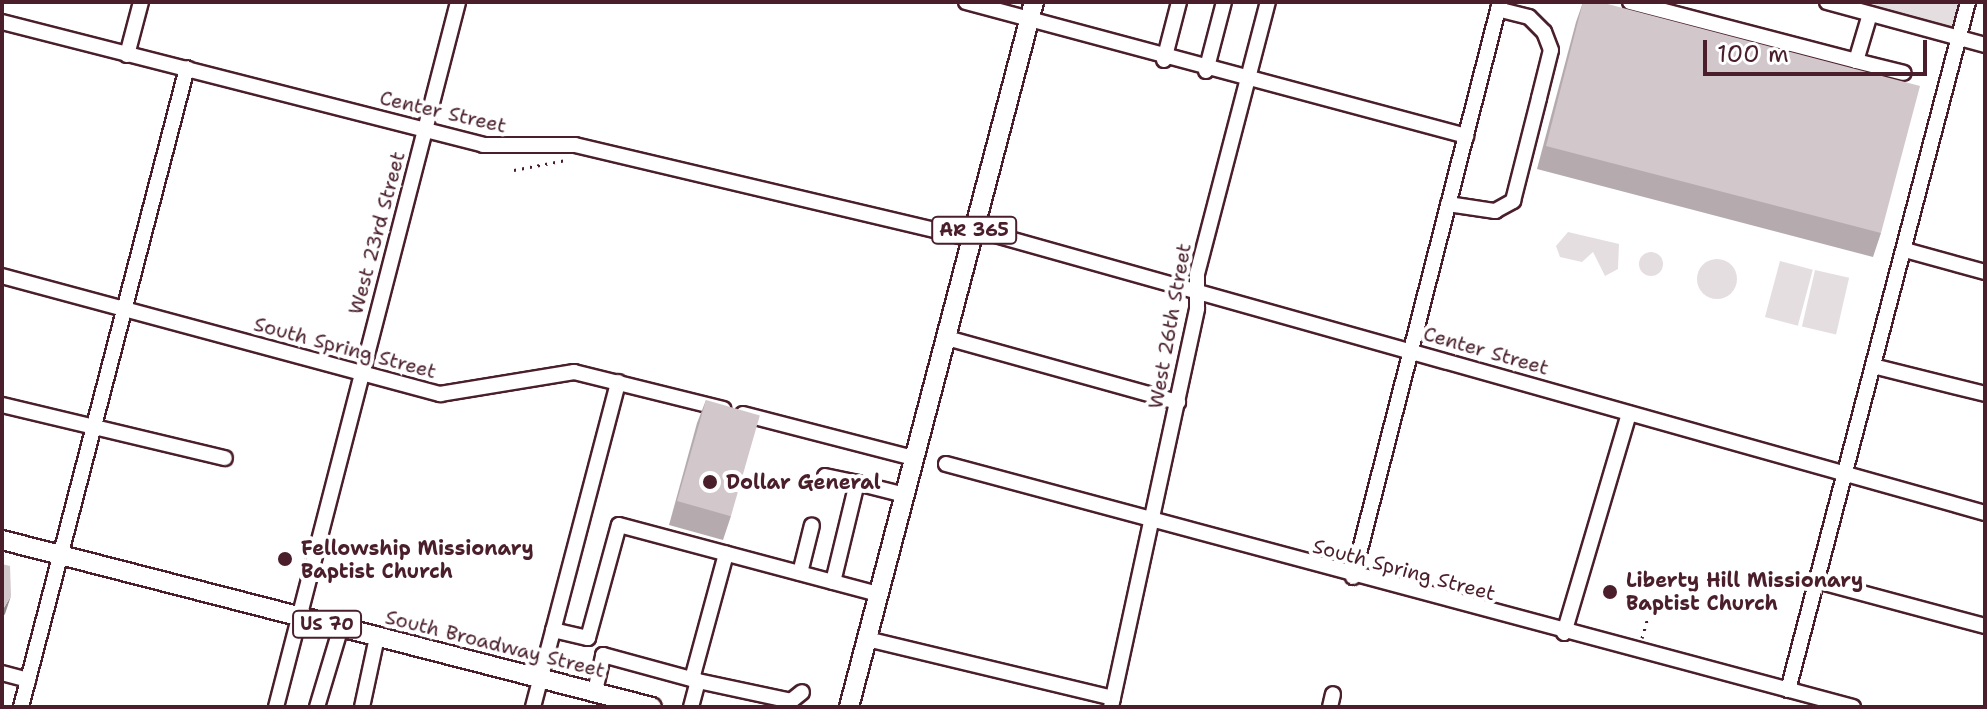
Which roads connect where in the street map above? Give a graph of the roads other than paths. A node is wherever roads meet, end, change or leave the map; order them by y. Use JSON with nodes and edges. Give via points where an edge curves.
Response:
{"nodes":[{"id":1,"x":141,"y":2,"type":"edge"},
{"id":2,"x":458,"y":2,"type":"edge"},
{"id":3,"x":966,"y":2,"type":"edge"},
{"id":4,"x":1034,"y":2,"type":"edge"},
{"id":5,"x":1179,"y":2,"type":"edge"},
{"id":6,"x":1224,"y":2,"type":"edge"},
{"id":7,"x":1268,"y":2,"type":"edge"},
{"id":8,"x":1630,"y":2,"type":"edge"},
{"id":9,"x":1827,"y":2,"type":"edge"},
{"id":10,"x":1968,"y":2,"type":"edge"},
{"id":11,"x":1499,"y":6,"type":"edge"},
{"id":12,"x":1870,"y":14,"type":"junction"},
{"id":13,"x":2,"y":22,"type":"edge"},
{"id":14,"x":1029,"y":22,"type":"junction"},
{"id":15,"x":1958,"y":38,"type":"junction"},
{"id":16,"x":1985,"y":45,"type":"edge"},
{"id":17,"x":127,"y":55,"type":"junction"},
{"id":18,"x":1164,"y":60,"type":"junction"},
{"id":19,"x":1856,"y":61,"type":"junction"},
{"id":20,"x":187,"y":68,"type":"junction"},
{"id":21,"x":1206,"y":71,"type":"junction"},
{"id":22,"x":1904,"y":73,"type":"dead end"},
{"id":23,"x":1247,"y":83,"type":"junction"},
{"id":24,"x":424,"y":131,"type":"junction"},
{"id":25,"x":1466,"y":136,"type":"junction"},
{"id":26,"x":1448,"y":204,"type":"junction"},
{"id":27,"x":973,"y":234,"type":"junction"},
{"id":28,"x":1905,"y":250,"type":"junction"},
{"id":29,"x":1985,"y":272,"type":"edge"},
{"id":30,"x":2,"y":276,"type":"edge"},
{"id":31,"x":1194,"y":287,"type":"junction"},
{"id":32,"x":125,"y":309,"type":"junction"},
{"id":33,"x":947,"y":338,"type":"junction"},
{"id":34,"x":1411,"y":350,"type":"junction"},
{"id":35,"x":1873,"y":366,"type":"junction"},
{"id":36,"x":362,"y":373,"type":"junction"},
{"id":37,"x":618,"y":382,"type":"junction"},
{"id":38,"x":1985,"y":394,"type":"edge"},
{"id":39,"x":1178,"y":402,"type":"junction"},
{"id":40,"x":2,"y":405,"type":"edge"},
{"id":41,"x":1629,"y":413,"type":"junction"},
{"id":42,"x":93,"y":430,"type":"junction"},
{"id":43,"x":225,"y":458,"type":"dead end"},
{"id":44,"x":913,"y":458,"type":"junction"},
{"id":45,"x":946,"y":464,"type":"dead end"},
{"id":46,"x":1843,"y":475,"type":"junction"},
{"id":47,"x":825,"y":476,"type":"dead end"},
{"id":48,"x":857,"y":483,"type":"junction"},
{"id":49,"x":905,"y":495,"type":"junction"},
{"id":50,"x":1985,"y":513,"type":"edge"},
{"id":51,"x":1151,"y":523,"type":"junction"},
{"id":52,"x":812,"y":525,"type":"dead end"},
{"id":53,"x":2,"y":540,"type":"edge"},
{"id":54,"x":726,"y":554,"type":"junction"},
{"id":55,"x":62,"y":555,"type":"junction"},
{"id":56,"x":800,"y":573,"type":"junction"},
{"id":57,"x":1353,"y":577,"type":"junction"},
{"id":58,"x":1817,"y":581,"type":"junction"},
{"id":59,"x":833,"y":582,"type":"junction"},
{"id":60,"x":878,"y":594,"type":"junction"},
{"id":61,"x":298,"y":617,"type":"junction"},
{"id":62,"x":1985,"y":626,"type":"edge"},
{"id":63,"x":341,"y":627,"type":"junction"},
{"id":64,"x":553,"y":630,"type":"junction"},
{"id":65,"x":1564,"y":633,"type":"junction"},
{"id":66,"x":377,"y":637,"type":"junction"},
{"id":67,"x":588,"y":638,"type":"junction"},
{"id":68,"x":867,"y":639,"type":"junction"},
{"id":69,"x":603,"y":655,"type":"junction"},
{"id":70,"x":2,"y":673,"type":"edge"},
{"id":71,"x":540,"y":678,"type":"junction"},
{"id":72,"x":28,"y":680,"type":"junction"},
{"id":73,"x":695,"y":680,"type":"junction"},
{"id":74,"x":1788,"y":690,"type":"junction"},
{"id":75,"x":595,"y":691,"type":"junction"},
{"id":76,"x":802,"y":692,"type":"dead end"},
{"id":77,"x":1114,"y":704,"type":"edge"},
{"id":78,"x":21,"y":707,"type":"edge"},
{"id":79,"x":276,"y":707,"type":"edge"},
{"id":80,"x":317,"y":707,"type":"edge"},
{"id":81,"x":362,"y":707,"type":"edge"},
{"id":82,"x":533,"y":707,"type":"edge"},
{"id":83,"x":652,"y":707,"type":"edge"},
{"id":84,"x":691,"y":707,"type":"edge"},
{"id":85,"x":849,"y":707,"type":"edge"},
{"id":86,"x":1853,"y":707,"type":"edge"}],
"edges":[{"from":1,"to":17,"type":"street"},
{"from":2,"to":24,"type":"street","name":"West 23rd Street"},
{"from":3,"to":14,"type":"street"},
{"from":4,"to":14,"type":"main road","number":"AR 365"},
{"from":5,"to":18,"type":"street"},
{"from":6,"to":21,"type":"street"},
{"from":7,"to":23,"type":"street","name":"West 26th Street"},
{"from":8,"to":19,"type":"street"},
{"from":9,"to":12,"type":"street"},
{"from":10,"to":15,"type":"street"},
{"from":11,"to":25,"type":"street"},
{"from":11,"to":26,"type":"street","via":[[1529,17],[1544,32],[1551,50],[1536,113],[1513,201],[1495,211]]},
{"from":12,"to":15,"type":"street"},
{"from":12,"to":19,"type":"street"},
{"from":13,"to":17,"type":"street","name":"Center Street"},
{"from":14,"to":18,"type":"street"},
{"from":14,"to":27,"type":"main road","number":"AR 365"},
{"from":15,"to":16,"type":"street"},
{"from":15,"to":28,"type":"street"},
{"from":17,"to":20,"type":"street","name":"Center Street"},
{"from":18,"to":21,"type":"street"},
{"from":19,"to":22,"type":"street"},
{"from":20,"to":24,"type":"street","name":"Center Street"},
{"from":20,"to":32,"type":"street"},
{"from":21,"to":23,"type":"street"},
{"from":23,"to":25,"type":"street"},
{"from":23,"to":31,"type":"street","name":"West 26th Street"},
{"from":24,"to":27,"type":"street","name":"Center Street","via":[[506,148],[572,145],[647,159]]},
{"from":24,"to":36,"type":"street","name":"West 23rd Street"},
{"from":25,"to":26,"type":"street"},
{"from":26,"to":34,"type":"street"},
{"from":27,"to":31,"type":"street","name":"Center Street"},
{"from":27,"to":33,"type":"main road","number":"AR 365"},
{"from":28,"to":29,"type":"street"},
{"from":28,"to":35,"type":"street"},
{"from":30,"to":32,"type":"street","name":"South Spring Street"},
{"from":31,"to":34,"type":"street","name":"Center Street"},
{"from":31,"to":39,"type":"street","name":"West 26th Street","via":[[1197,308]]},
{"from":32,"to":36,"type":"street","name":"South Spring Street"},
{"from":32,"to":42,"type":"street"},
{"from":33,"to":39,"type":"street"},
{"from":33,"to":44,"type":"main road","number":"AR 365"},
{"from":34,"to":41,"type":"street","name":"Center Street"},
{"from":34,"to":57,"type":"street"},
{"from":35,"to":38,"type":"street"},
{"from":35,"to":46,"type":"street"},
{"from":36,"to":37,"type":"street","name":"South Spring Street","via":[[440,394],[558,371]]},
{"from":36,"to":61,"type":"street","name":"West 23rd Street"},
{"from":37,"to":44,"type":"street","name":"South Spring Street"},
{"from":37,"to":64,"type":"street"},
{"from":39,"to":51,"type":"street","name":"West 26th Street"},
{"from":40,"to":42,"type":"street"},
{"from":41,"to":46,"type":"street","name":"Center Street"},
{"from":41,"to":65,"type":"street"},
{"from":42,"to":43,"type":"street"},
{"from":42,"to":55,"type":"street"},
{"from":44,"to":49,"type":"main road","number":"AR 365"},
{"from":45,"to":51,"type":"street","name":"South Spring Street"},
{"from":46,"to":50,"type":"street","name":"Center Street"},
{"from":46,"to":58,"type":"street"},
{"from":47,"to":48,"type":"street"},
{"from":48,"to":49,"type":"street"},
{"from":48,"to":59,"type":"street"},
{"from":49,"to":60,"type":"main road","number":"AR 365"},
{"from":51,"to":57,"type":"street","name":"South Spring Street"},
{"from":51,"to":77,"type":"street","name":"West 26th Street"},
{"from":52,"to":56,"type":"street"},
{"from":53,"to":55,"type":"main road","name":"South Broadway Street","number":"US 70"},
{"from":54,"to":56,"type":"street"},
{"from":54,"to":67,"type":"street","via":[[619,525]]},
{"from":54,"to":73,"type":"street"},
{"from":55,"to":61,"type":"main road","name":"South Broadway Street","number":"US 70"},
{"from":55,"to":72,"type":"street"},
{"from":56,"to":59,"type":"street"},
{"from":57,"to":65,"type":"street","name":"South Spring Street"},
{"from":58,"to":62,"type":"street"},
{"from":58,"to":74,"type":"street"},
{"from":59,"to":60,"type":"street"},
{"from":60,"to":68,"type":"main road","number":"AR 365"},
{"from":61,"to":63,"type":"main road","name":"South Broadway Street","number":"US 70"},
{"from":61,"to":79,"type":"street","name":"West 23rd Street"},
{"from":63,"to":66,"type":"main road","name":"South Broadway Street","number":"US 70"},
{"from":63,"to":80,"type":"street"},
{"from":64,"to":67,"type":"street"},
{"from":64,"to":71,"type":"street"},
{"from":65,"to":74,"type":"street","name":"South Spring Street"},
{"from":66,"to":71,"type":"main road","name":"South Broadway Street","number":"US 70"},
{"from":66,"to":81,"type":"street"},
{"from":67,"to":69,"type":"street"},
{"from":68,"to":77,"type":"street"},
{"from":68,"to":85,"type":"main road","number":"AR 365"},
{"from":69,"to":73,"type":"street"},
{"from":69,"to":75,"type":"street"},
{"from":70,"to":72,"type":"street"},
{"from":71,"to":75,"type":"main road","name":"South Broadway Street","number":"US 70"},
{"from":71,"to":82,"type":"street"},
{"from":72,"to":78,"type":"street"},
{"from":73,"to":76,"type":"street","via":[[791,701]]},
{"from":73,"to":84,"type":"street"},
{"from":74,"to":86,"type":"street","name":"South Spring Street"},
{"from":75,"to":83,"type":"main road","name":"South Broadway Street","number":"US 70"}]}
